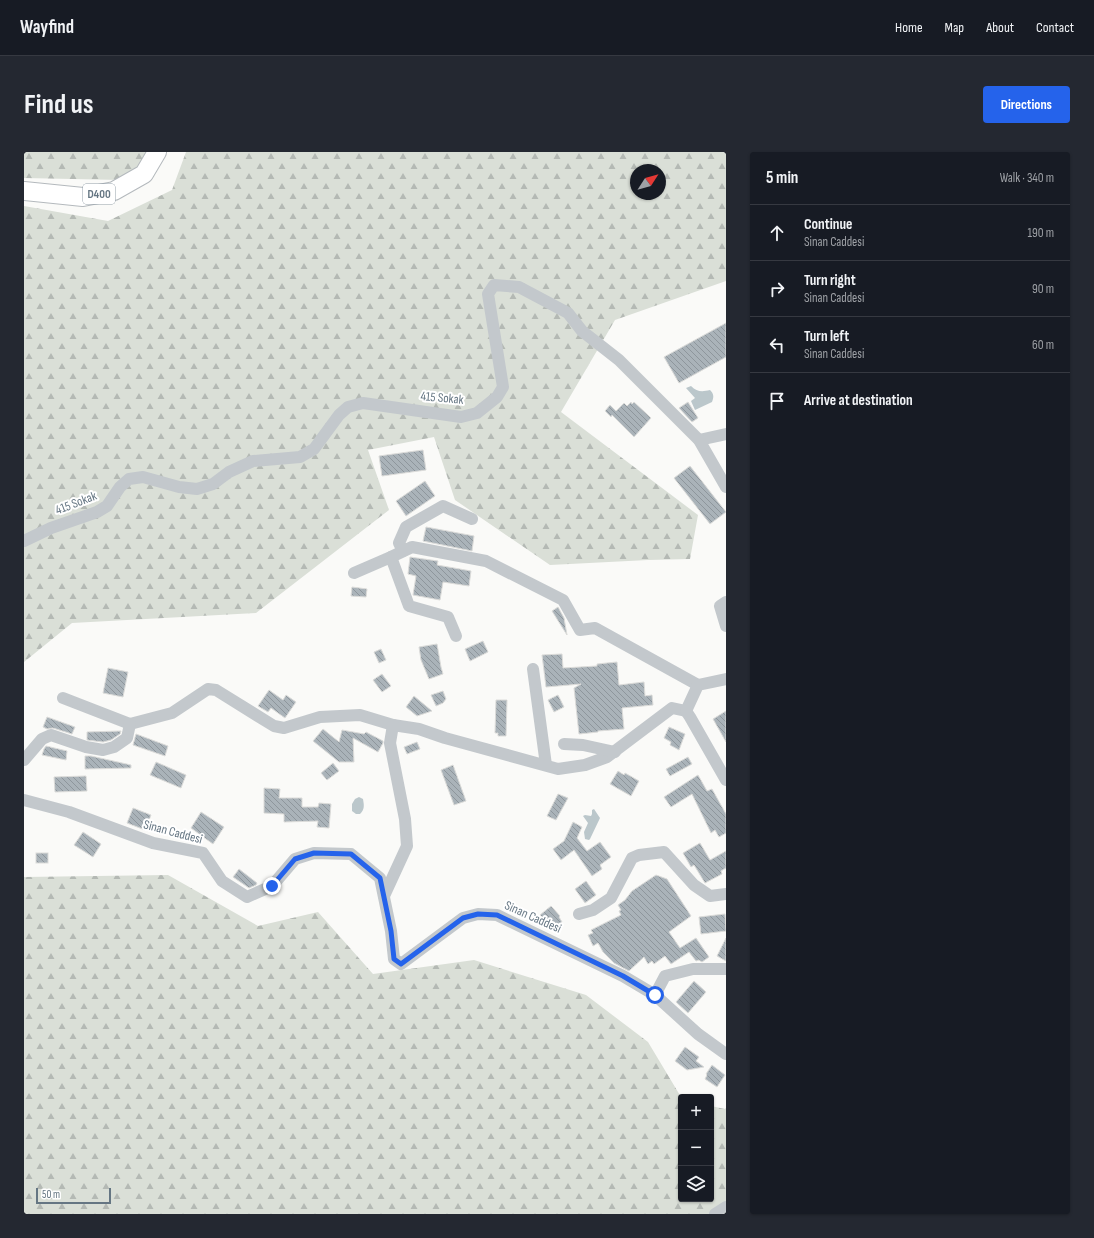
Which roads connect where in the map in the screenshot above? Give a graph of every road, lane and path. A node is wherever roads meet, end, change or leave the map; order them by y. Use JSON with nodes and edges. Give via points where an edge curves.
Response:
{"nodes":[{"id":1,"x":157,"y":152,"type":"edge"},
{"id":2,"x":24,"y":191,"type":"edge"},
{"id":3,"x":726,"y":434,"type":"edge"},
{"id":4,"x":699,"y":440,"type":"junction"},
{"id":5,"x":726,"y":487,"type":"edge"},
{"id":6,"x":472,"y":519,"type":"dead end"},
{"id":7,"x":24,"y":540,"type":"edge"},
{"id":8,"x":403,"y":551,"type":"junction"},
{"id":9,"x":391,"y":557,"type":"junction"},
{"id":10,"x":354,"y":573,"type":"dead end"},
{"id":11,"x":726,"y":602,"type":"edge"},
{"id":12,"x":726,"y":626,"type":"edge"},
{"id":13,"x":456,"y":636,"type":"dead end"},
{"id":14,"x":533,"y":669,"type":"dead end"},
{"id":15,"x":726,"y":679,"type":"edge"},
{"id":16,"x":698,"y":685,"type":"junction"},
{"id":17,"x":63,"y":698,"type":"dead end"},
{"id":18,"x":686,"y":711,"type":"junction"},
{"id":19,"x":130,"y":724,"type":"junction"},
{"id":20,"x":393,"y":725,"type":"junction"},
{"id":21,"x":564,"y":744,"type":"dead end"},
{"id":22,"x":614,"y":752,"type":"junction"},
{"id":23,"x":24,"y":760,"type":"edge"},
{"id":24,"x":546,"y":765,"type":"junction"},
{"id":25,"x":726,"y":780,"type":"edge"},
{"id":26,"x":24,"y":800,"type":"edge"},
{"id":27,"x":726,"y":894,"type":"edge"},
{"id":28,"x":384,"y":896,"type":"junction"},
{"id":29,"x":579,"y":914,"type":"dead end"},
{"id":30,"x":726,"y":968,"type":"edge"},
{"id":31,"x":655,"y":995,"type":"junction"},
{"id":32,"x":726,"y":1054,"type":"edge"},
{"id":33,"x":726,"y":1208,"type":"edge"},
{"id":34,"x":715,"y":1214,"type":"edge"}],
"edges":[{"from":1,"to":2,"type":"highway","number":"D400","via":[[144,174],[114,191],[83,197]]},
{"from":3,"to":4,"type":"street"},
{"from":4,"to":5,"type":"street"},
{"from":4,"to":7,"type":"street","name":"415 Sokak","via":[[619,360],[582,331],[568,313],[519,287],[494,286],[488,294],[503,387],[497,397],[477,413],[460,417],[363,403],[348,407],[314,449],[300,457],[252,461],[229,472],[213,484],[197,489],[143,477],[129,479],[107,506],[97,512]]},
{"from":6,"to":8,"type":"street","via":[[443,506],[406,527],[399,543]]},
{"from":8,"to":9,"type":"street"},
{"from":8,"to":16,"type":"street","via":[[412,547],[486,561],[563,600],[580,630],[595,628]]},
{"from":9,"to":10,"type":"street"},
{"from":9,"to":13,"type":"street","via":[[409,606],[448,617]]},
{"from":11,"to":12,"type":"street","via":[[720,606]]},
{"from":14,"to":24,"type":"street"},
{"from":15,"to":16,"type":"street"},
{"from":16,"to":18,"type":"street"},
{"from":17,"to":19,"type":"street"},
{"from":18,"to":22,"type":"street","via":[[672,708]]},
{"from":18,"to":25,"type":"street"},
{"from":19,"to":20,"type":"street","via":[[172,713],[208,689],[216,690],[274,726],[284,728],[320,717],[360,715]]},
{"from":19,"to":23,"type":"street","via":[[127,738],[114,747],[103,750],[86,747],[51,735],[42,739]]},
{"from":20,"to":24,"type":"street","via":[[419,729]]},
{"from":20,"to":28,"type":"street","via":[[390,744],[405,819],[407,846]]},
{"from":21,"to":22,"type":"street","via":[[583,745]]},
{"from":22,"to":24,"type":"street","via":[[585,765],[558,769]]},
{"from":26,"to":28,"type":"street","name":"Sinan Caddesi","via":[[69,812],[153,843],[204,853],[222,881],[247,897],[272,886],[295,859],[314,853],[351,854],[380,878]]},
{"from":27,"to":29,"type":"street","via":[[710,896],[694,885],[664,852],[639,855],[632,858],[611,898],[593,910]]},
{"from":28,"to":31,"type":"street","name":"Sinan Caddesi","via":[[394,959],[401,964],[463,918],[478,914],[497,915],[623,976]]},
{"from":30,"to":31,"type":"street","via":[[693,969],[665,976]]},
{"from":31,"to":32,"type":"street","name":"Sinan Caddesi","via":[[698,1034]]},
{"from":33,"to":34,"type":"street"}]}
